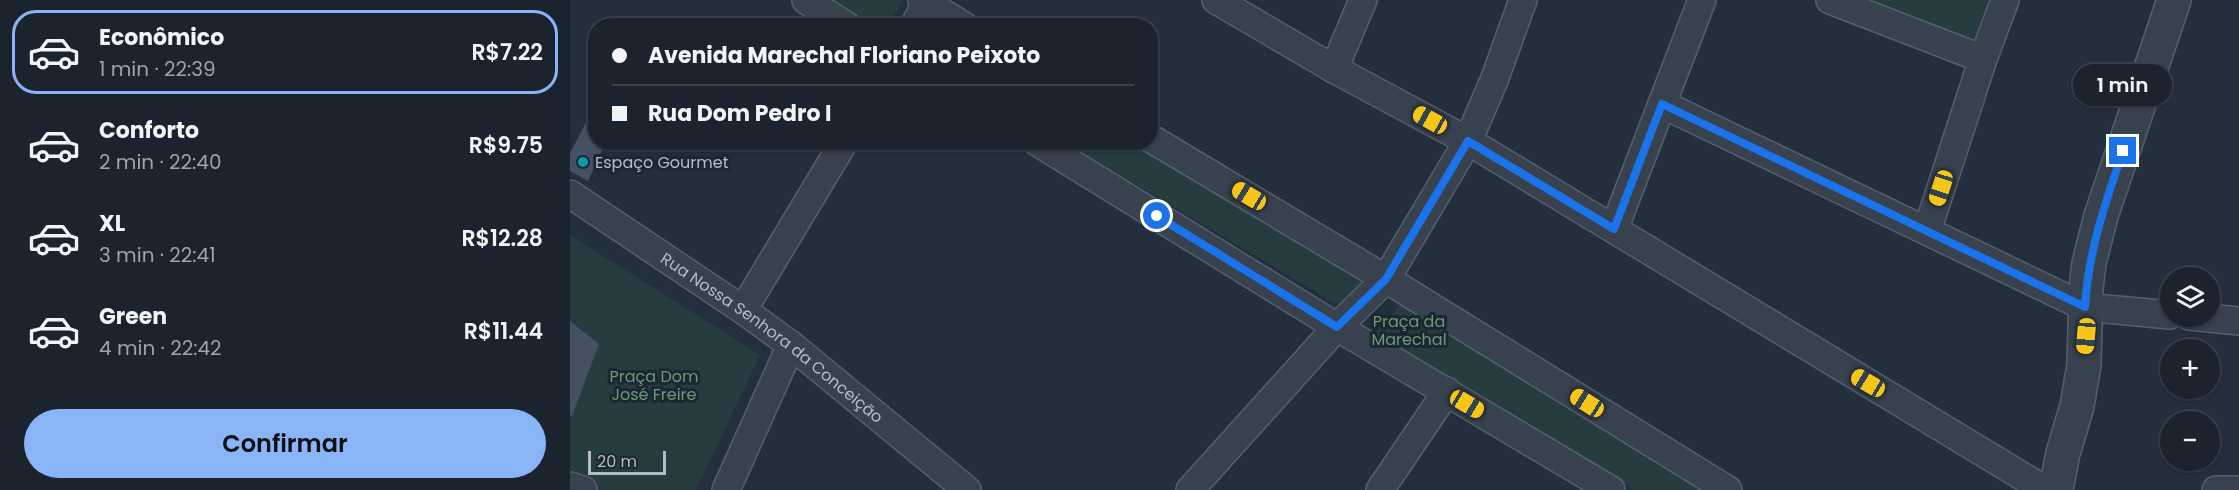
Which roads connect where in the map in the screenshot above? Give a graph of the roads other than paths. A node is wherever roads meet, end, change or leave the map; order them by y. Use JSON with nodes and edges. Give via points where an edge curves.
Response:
{"nodes":[{"id":1,"x":806,"y":0,"type":"edge"},
{"id":2,"x":1216,"y":0,"type":"edge"},
{"id":3,"x":1363,"y":0,"type":"edge"},
{"id":4,"x":1523,"y":0,"type":"edge"},
{"id":5,"x":1702,"y":0,"type":"edge"},
{"id":6,"x":1830,"y":0,"type":"edge"},
{"id":7,"x":2005,"y":0,"type":"edge"},
{"id":8,"x":2174,"y":0,"type":"edge"},
{"id":9,"x":923,"y":7,"type":"edge"},
{"id":10,"x":834,"y":18,"type":"edge"},
{"id":11,"x":947,"y":18,"type":"edge"},
{"id":12,"x":1983,"y":59,"type":"junction"},
{"id":13,"x":1334,"y":69,"type":"junction"},
{"id":14,"x":1662,"y":104,"type":"junction"},
{"id":15,"x":1468,"y":141,"type":"junction"},
{"id":16,"x":1158,"y":143,"type":"edge"},
{"id":17,"x":839,"y":150,"type":"edge"},
{"id":18,"x":1050,"y":150,"type":"edge"},
{"id":19,"x":570,"y":194,"type":"edge"},
{"id":20,"x":1614,"y":229,"type":"junction"},
{"id":21,"x":1927,"y":231,"type":"junction"},
{"id":22,"x":1386,"y":279,"type":"junction"},
{"id":23,"x":2085,"y":307,"type":"junction"},
{"id":24,"x":743,"y":310,"type":"junction"},
{"id":25,"x":2160,"y":314,"type":"edge"},
{"id":26,"x":2220,"y":319,"type":"edge"},
{"id":27,"x":2239,"y":321,"type":"edge"},
{"id":28,"x":1337,"y":327,"type":"junction"},
{"id":29,"x":791,"y":345,"type":"junction"},
{"id":30,"x":1447,"y":391,"type":"junction"},
{"id":31,"x":2063,"y":453,"type":"junction"},
{"id":32,"x":570,"y":486,"type":"edge"},
{"id":33,"x":582,"y":490,"type":"edge"},
{"id":34,"x":726,"y":490,"type":"edge"},
{"id":35,"x":966,"y":490,"type":"edge"},
{"id":36,"x":1190,"y":490,"type":"edge"},
{"id":37,"x":1380,"y":490,"type":"edge"},
{"id":38,"x":1611,"y":490,"type":"edge"},
{"id":39,"x":1728,"y":490,"type":"edge"},
{"id":40,"x":2045,"y":490,"type":"edge"},
{"id":41,"x":2056,"y":490,"type":"edge"},
{"id":42,"x":2216,"y":490,"type":"edge"},
{"id":43,"x":2239,"y":490,"type":"edge"}],
"edges":[{"from":1,"to":10,"type":"street"},
{"from":2,"to":13,"type":"street"},
{"from":3,"to":13,"type":"street"},
{"from":4,"to":15,"type":"street"},
{"from":5,"to":14,"type":"street"},
{"from":6,"to":12,"type":"street"},
{"from":7,"to":12,"type":"street"},
{"from":8,"to":23,"type":"street","via":[[2101,216],[2089,263]]},
{"from":9,"to":11,"type":"street"},
{"from":12,"to":21,"type":"street"},
{"from":13,"to":15,"type":"street"},
{"from":14,"to":20,"type":"street"},
{"from":14,"to":21,"type":"street"},
{"from":15,"to":20,"type":"street"},
{"from":15,"to":22,"type":"street"},
{"from":16,"to":22,"type":"street"},
{"from":17,"to":24,"type":"street"},
{"from":18,"to":28,"type":"street"},
{"from":19,"to":24,"type":"street","name":"Rua Nossa Senhora da Conceição"},
{"from":20,"to":40,"type":"street"},
{"from":21,"to":23,"type":"street"},
{"from":22,"to":28,"type":"street"},
{"from":22,"to":39,"type":"street"},
{"from":23,"to":25,"type":"street"},
{"from":23,"to":31,"type":"street","via":[[2084,365]]},
{"from":24,"to":29,"type":"street","name":"Rua Nossa Senhora da Conceição"},
{"from":26,"to":27,"type":"street"},
{"from":28,"to":30,"type":"street"},
{"from":28,"to":36,"type":"street"},
{"from":29,"to":34,"type":"street"},
{"from":29,"to":35,"type":"street","name":"Rua Nossa Senhora da Conceição"},
{"from":30,"to":37,"type":"street"},
{"from":30,"to":38,"type":"street"},
{"from":31,"to":40,"type":"street"},
{"from":31,"to":41,"type":"street"},
{"from":32,"to":33,"type":"street"},
{"from":42,"to":43,"type":"street"}]}
